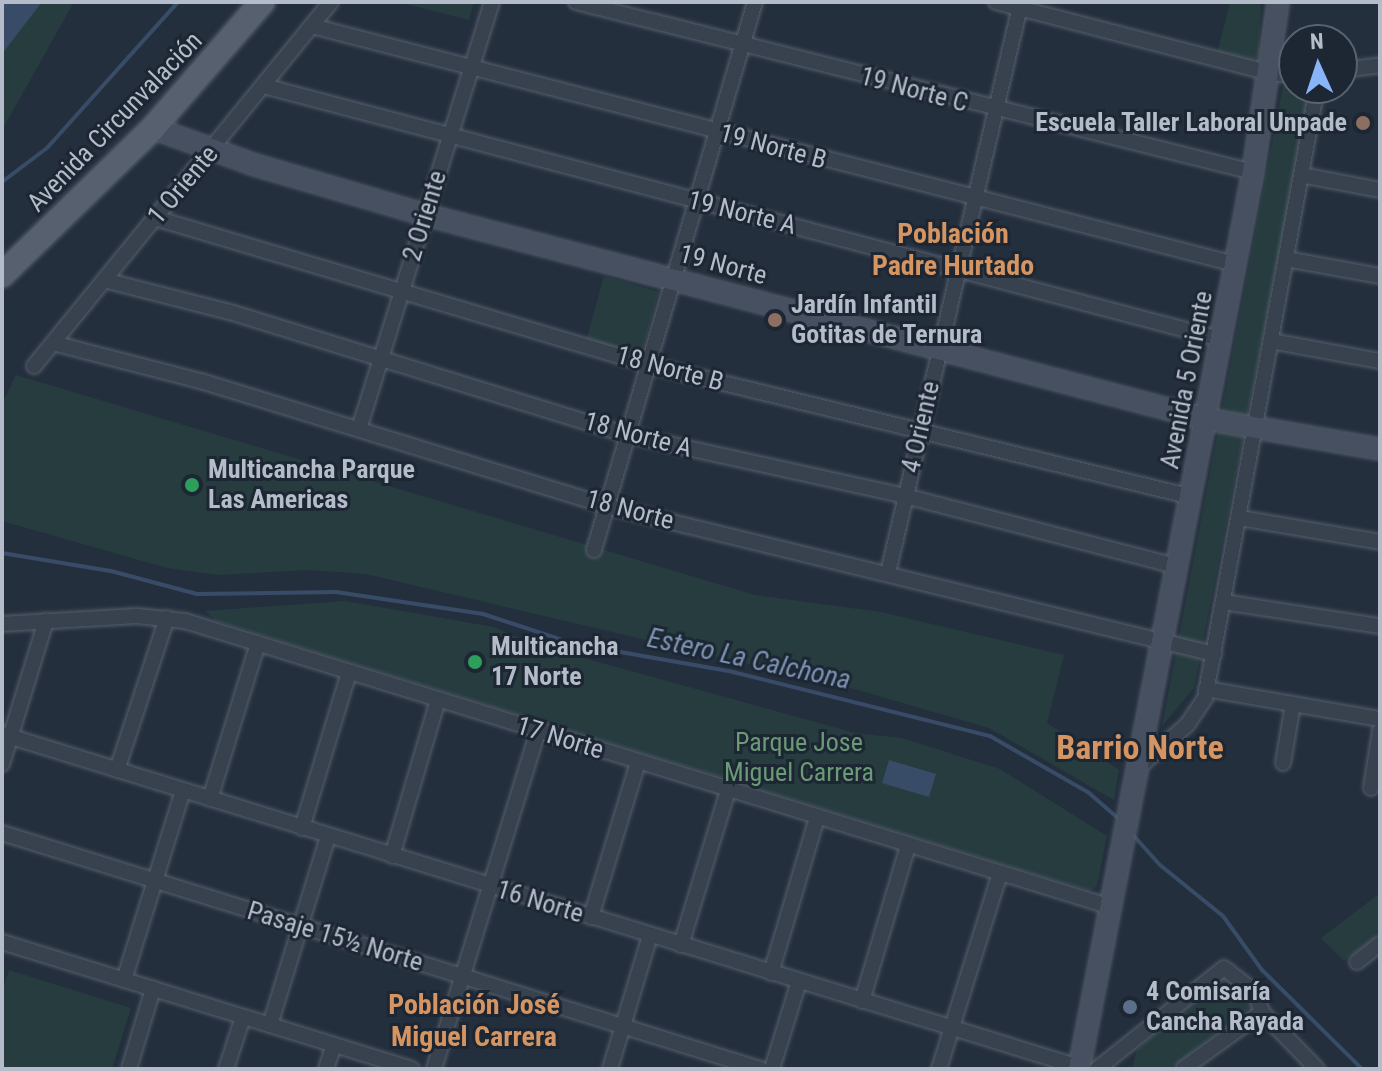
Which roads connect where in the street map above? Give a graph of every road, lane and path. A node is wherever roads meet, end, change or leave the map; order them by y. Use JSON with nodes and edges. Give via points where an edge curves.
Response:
{"nodes":[{"id":1,"x":262,"y":2,"type":"edge"},
{"id":2,"x":331,"y":2,"type":"edge"},
{"id":3,"x":492,"y":2,"type":"edge"},
{"id":4,"x":576,"y":2,"type":"edge"},
{"id":5,"x":755,"y":2,"type":"edge"},
{"id":6,"x":996,"y":2,"type":"edge"},
{"id":7,"x":1278,"y":2,"type":"edge"},
{"id":8,"x":1021,"y":5,"type":"edge"},
{"id":9,"x":312,"y":26,"type":"junction"},
{"id":10,"x":745,"y":45,"type":"junction"},
{"id":11,"x":1380,"y":65,"type":"edge"},
{"id":12,"x":471,"y":68,"type":"junction"},
{"id":13,"x":1358,"y":68,"type":"edge"},
{"id":14,"x":1270,"y":73,"type":"junction"},
{"id":15,"x":1278,"y":74,"type":"edge"},
{"id":16,"x":264,"y":86,"type":"junction"},
{"id":17,"x":1314,"y":104,"type":"edge"},
{"id":18,"x":994,"y":111,"type":"junction"},
{"id":19,"x":153,"y":128,"type":"junction"},
{"id":20,"x":720,"y":133,"type":"junction"},
{"id":21,"x":450,"y":137,"type":"junction"},
{"id":22,"x":212,"y":151,"type":"junction"},
{"id":23,"x":1253,"y":172,"type":"junction"},
{"id":24,"x":1301,"y":175,"type":"junction"},
{"id":25,"x":1380,"y":190,"type":"edge"},
{"id":26,"x":972,"y":200,"type":"junction"},
{"id":27,"x":699,"y":202,"type":"junction"},
{"id":28,"x":426,"y":215,"type":"junction"},
{"id":29,"x":155,"y":218,"type":"junction"},
{"id":30,"x":1286,"y":259,"type":"junction"},
{"id":31,"x":1235,"y":264,"type":"junction"},
{"id":32,"x":956,"y":268,"type":"junction"},
{"id":33,"x":2,"y":275,"type":"edge"},
{"id":34,"x":1380,"y":276,"type":"edge"},
{"id":35,"x":104,"y":280,"type":"junction"},
{"id":36,"x":675,"y":280,"type":"junction"},
{"id":37,"x":402,"y":292,"type":"junction"},
{"id":38,"x":1220,"y":339,"type":"junction"},
{"id":39,"x":1271,"y":341,"type":"junction"},
{"id":40,"x":53,"y":343,"type":"junction"},
{"id":41,"x":938,"y":349,"type":"junction"},
{"id":42,"x":381,"y":358,"type":"junction"},
{"id":43,"x":1380,"y":361,"type":"edge"},
{"id":44,"x":649,"y":365,"type":"junction"},
{"id":45,"x":34,"y":366,"type":"dead end"},
{"id":46,"x":1206,"y":419,"type":"junction"},
{"id":47,"x":1256,"y":428,"type":"junction"},
{"id":48,"x":359,"y":429,"type":"junction"},
{"id":49,"x":920,"y":431,"type":"junction"},
{"id":50,"x":628,"y":435,"type":"junction"},
{"id":51,"x":1380,"y":449,"type":"edge"},
{"id":52,"x":905,"y":496,"type":"junction"},
{"id":53,"x":1192,"y":497,"type":"junction"},
{"id":54,"x":606,"y":506,"type":"junction"},
{"id":55,"x":1240,"y":518,"type":"junction"},
{"id":56,"x":1380,"y":542,"type":"edge"},
{"id":57,"x":594,"y":550,"type":"dead end"},
{"id":58,"x":1179,"y":567,"type":"junction"},
{"id":59,"x":888,"y":573,"type":"junction"},
{"id":60,"x":1223,"y":602,"type":"junction"},
{"id":61,"x":167,"y":618,"type":"junction"},
{"id":62,"x":46,"y":621,"type":"junction"},
{"id":63,"x":2,"y":624,"type":"edge"},
{"id":64,"x":1380,"y":626,"type":"edge"},
{"id":65,"x":1165,"y":642,"type":"junction"},
{"id":66,"x":258,"y":643,"type":"junction"},
{"id":67,"x":1214,"y":654,"type":"junction"},
{"id":68,"x":349,"y":672,"type":"junction"},
{"id":69,"x":1206,"y":689,"type":"junction"},
{"id":70,"x":438,"y":700,"type":"junction"},
{"id":71,"x":1293,"y":704,"type":"junction"},
{"id":72,"x":1380,"y":719,"type":"edge"},
{"id":73,"x":538,"y":731,"type":"junction"},
{"id":74,"x":1380,"y":731,"type":"edge"},
{"id":75,"x":6,"y":736,"type":"edge"},
{"id":76,"x":638,"y":762,"type":"junction"},
{"id":77,"x":1283,"y":763,"type":"dead end"},
{"id":78,"x":2,"y":764,"type":"edge"},
{"id":79,"x":1139,"y":767,"type":"junction"},
{"id":80,"x":117,"y":770,"type":"junction"},
{"id":81,"x":1371,"y":788,"type":"dead end"},
{"id":82,"x":728,"y":790,"type":"junction"},
{"id":83,"x":183,"y":791,"type":"junction"},
{"id":84,"x":210,"y":799,"type":"junction"},
{"id":85,"x":817,"y":818,"type":"junction"},
{"id":86,"x":302,"y":828,"type":"junction"},
{"id":87,"x":2,"y":833,"type":"edge"},
{"id":88,"x":328,"y":836,"type":"junction"},
{"id":89,"x":908,"y":846,"type":"junction"},
{"id":90,"x":392,"y":856,"type":"junction"},
{"id":91,"x":1000,"y":873,"type":"junction"},
{"id":92,"x":155,"y":881,"type":"junction"},
{"id":93,"x":490,"y":886,"type":"junction"},
{"id":94,"x":1111,"y":907,"type":"junction"},
{"id":95,"x":591,"y":917,"type":"junction"},
{"id":96,"x":300,"y":926,"type":"junction"},
{"id":97,"x":650,"y":936,"type":"junction"},
{"id":98,"x":2,"y":942,"type":"edge"},
{"id":99,"x":1380,"y":944,"type":"edge"},
{"id":100,"x":681,"y":945,"type":"junction"},
{"id":101,"x":1357,"y":962,"type":"dead end"},
{"id":102,"x":771,"y":973,"type":"junction"},
{"id":103,"x":462,"y":977,"type":"junction"},
{"id":104,"x":124,"y":980,"type":"junction"},
{"id":105,"x":799,"y":981,"type":"junction"},
{"id":106,"x":153,"y":989,"type":"junction"},
{"id":107,"x":862,"y":1001,"type":"junction"},
{"id":108,"x":1262,"y":1012,"type":"junction"},
{"id":109,"x":243,"y":1017,"type":"junction"},
{"id":110,"x":270,"y":1025,"type":"junction"},
{"id":111,"x":623,"y":1026,"type":"junction"},
{"id":112,"x":952,"y":1028,"type":"junction"},
{"id":113,"x":334,"y":1045,"type":"junction"},
{"id":114,"x":1085,"y":1068,"type":"edge"},
{"id":115,"x":129,"y":1069,"type":"edge"},
{"id":116,"x":226,"y":1069,"type":"edge"},
{"id":117,"x":326,"y":1069,"type":"edge"},
{"id":118,"x":412,"y":1069,"type":"edge"},
{"id":119,"x":434,"y":1069,"type":"edge"},
{"id":120,"x":610,"y":1069,"type":"edge"},
{"id":121,"x":760,"y":1069,"type":"edge"},
{"id":122,"x":772,"y":1069,"type":"edge"},
{"id":123,"x":939,"y":1069,"type":"edge"},
{"id":124,"x":1183,"y":1069,"type":"edge"},
{"id":125,"x":1317,"y":1069,"type":"edge"}],
"edges":[{"from":1,"to":19,"type":"main road","name":"Avenida Circunvalación"},
{"from":2,"to":9,"type":"street","name":"1 Oriente"},
{"from":3,"to":12,"type":"street","name":"2 Oriente"},
{"from":4,"to":10,"type":"street","name":"19 Norte C"},
{"from":5,"to":10,"type":"street"},
{"from":6,"to":8,"type":"street"},
{"from":7,"to":14,"type":"street","name":"Avenida 5 Oriente"},
{"from":8,"to":14,"type":"street"},
{"from":8,"to":18,"type":"street","name":"4 Oriente"},
{"from":9,"to":12,"type":"street","name":"19 Norte B"},
{"from":9,"to":16,"type":"street","name":"1 Oriente"},
{"from":10,"to":18,"type":"street","name":"19 Norte C"},
{"from":10,"to":20,"type":"street"},
{"from":11,"to":13,"type":"street"},
{"from":12,"to":20,"type":"street","name":"19 Norte B"},
{"from":12,"to":21,"type":"street","name":"2 Oriente"},
{"from":14,"to":15,"type":"street"},
{"from":14,"to":23,"type":"street","name":"Avenida 5 Oriente"},
{"from":16,"to":21,"type":"street","name":"19 Norte A"},
{"from":16,"to":22,"type":"street","name":"1 Oriente"},
{"from":17,"to":24,"type":"street"},
{"from":18,"to":23,"type":"street","name":"19 Norte C"},
{"from":18,"to":26,"type":"street","name":"4 Oriente"},
{"from":19,"to":22,"type":"street","name":"19 Norte"},
{"from":19,"to":33,"type":"main road","name":"Avenida Circunvalación"},
{"from":20,"to":26,"type":"street","name":"19 Norte B"},
{"from":20,"to":27,"type":"street"},
{"from":21,"to":27,"type":"street","name":"19 Norte A"},
{"from":21,"to":28,"type":"street","name":"2 Oriente"},
{"from":22,"to":28,"type":"street","name":"19 Norte"},
{"from":22,"to":29,"type":"street","name":"1 Oriente"},
{"from":23,"to":31,"type":"street","name":"Avenida 5 Oriente"},
{"from":24,"to":25,"type":"street"},
{"from":24,"to":30,"type":"street"},
{"from":26,"to":31,"type":"street","name":"19 Norte B"},
{"from":26,"to":32,"type":"street","name":"4 Oriente"},
{"from":27,"to":32,"type":"street","name":"19 Norte A"},
{"from":27,"to":36,"type":"street"},
{"from":28,"to":36,"type":"street","name":"19 Norte"},
{"from":28,"to":37,"type":"street","name":"2 Oriente"},
{"from":29,"to":35,"type":"street","name":"1 Oriente"},
{"from":29,"to":37,"type":"street","name":"18 Norte B"},
{"from":30,"to":34,"type":"street"},
{"from":30,"to":39,"type":"street"},
{"from":31,"to":38,"type":"street","name":"Avenida 5 Oriente"},
{"from":32,"to":38,"type":"street","name":"19 Norte A"},
{"from":32,"to":41,"type":"street","name":"4 Oriente"},
{"from":35,"to":40,"type":"street","name":"1 Oriente"},
{"from":35,"to":42,"type":"street","name":"18 Norte A"},
{"from":36,"to":41,"type":"street","name":"19 Norte"},
{"from":36,"to":44,"type":"street"},
{"from":37,"to":42,"type":"street","name":"2 Oriente"},
{"from":37,"to":44,"type":"street","name":"18 Norte B"},
{"from":38,"to":46,"type":"street","name":"Avenida 5 Oriente"},
{"from":39,"to":43,"type":"street"},
{"from":39,"to":47,"type":"street"},
{"from":40,"to":45,"type":"street","name":"1 Oriente"},
{"from":40,"to":48,"type":"street","name":"18 Norte"},
{"from":41,"to":46,"type":"street","name":"19 Norte"},
{"from":41,"to":49,"type":"street","name":"4 Oriente"},
{"from":42,"to":48,"type":"street","name":"2 Oriente"},
{"from":42,"to":50,"type":"street","name":"18 Norte A"},
{"from":44,"to":49,"type":"street","name":"18 Norte B"},
{"from":44,"to":50,"type":"street"},
{"from":46,"to":47,"type":"street","name":"19 Norte"},
{"from":46,"to":53,"type":"street","name":"Avenida 5 Oriente"},
{"from":47,"to":51,"type":"street","name":"19 Norte"},
{"from":47,"to":55,"type":"street"},
{"from":48,"to":54,"type":"street","name":"18 Norte"},
{"from":49,"to":52,"type":"street","name":"4 Oriente"},
{"from":49,"to":53,"type":"street","name":"18 Norte B"},
{"from":50,"to":52,"type":"street","name":"18 Norte A"},
{"from":50,"to":54,"type":"street"},
{"from":52,"to":58,"type":"street","name":"18 Norte A"},
{"from":52,"to":59,"type":"street","name":"4 Oriente"},
{"from":53,"to":58,"type":"street","name":"Avenida 5 Oriente"},
{"from":54,"to":57,"type":"street"},
{"from":54,"to":59,"type":"street","name":"18 Norte"},
{"from":55,"to":56,"type":"street"},
{"from":55,"to":60,"type":"street"},
{"from":58,"to":65,"type":"street","name":"Avenida 5 Oriente"},
{"from":59,"to":65,"type":"street","name":"18 Norte"},
{"from":60,"to":64,"type":"street"},
{"from":60,"to":67,"type":"street"},
{"from":61,"to":62,"type":"street","name":"17 Norte"},
{"from":61,"to":66,"type":"street","name":"17 Norte"},
{"from":61,"to":80,"type":"street"},
{"from":62,"to":63,"type":"street","name":"17 Norte"},
{"from":62,"to":75,"type":"street"},
{"from":65,"to":67,"type":"street","name":"18 Norte"},
{"from":65,"to":79,"type":"street","name":"Avenida 5 Oriente"},
{"from":66,"to":68,"type":"street","name":"17 Norte"},
{"from":66,"to":84,"type":"street"},
{"from":67,"to":69,"type":"street"},
{"from":68,"to":70,"type":"street","name":"17 Norte"},
{"from":68,"to":86,"type":"street"},
{"from":69,"to":71,"type":"street"},
{"from":69,"to":79,"type":"street","via":[[1187,725]]},
{"from":70,"to":73,"type":"street","name":"17 Norte"},
{"from":70,"to":90,"type":"street"},
{"from":71,"to":72,"type":"street"},
{"from":71,"to":77,"type":"street"},
{"from":73,"to":76,"type":"street","name":"17 Norte"},
{"from":73,"to":93,"type":"street"},
{"from":74,"to":81,"type":"street"},
{"from":75,"to":78,"type":"street"},
{"from":75,"to":80,"type":"street","name":"16 Norte"},
{"from":76,"to":82,"type":"street","name":"17 Norte"},
{"from":76,"to":95,"type":"street"},
{"from":79,"to":94,"type":"street","name":"Avenida 5 Oriente"},
{"from":80,"to":83,"type":"street","name":"16 Norte"},
{"from":82,"to":85,"type":"street","name":"17 Norte"},
{"from":82,"to":100,"type":"street"},
{"from":83,"to":84,"type":"street","name":"16 Norte"},
{"from":83,"to":92,"type":"street"},
{"from":84,"to":86,"type":"street","name":"16 Norte"},
{"from":85,"to":89,"type":"street","name":"17 Norte"},
{"from":85,"to":102,"type":"street"},
{"from":86,"to":88,"type":"street","name":"16 Norte"},
{"from":87,"to":92,"type":"street","name":"Pasaje 15½ Norte"},
{"from":88,"to":90,"type":"street","name":"16 Norte"},
{"from":88,"to":96,"type":"street"},
{"from":89,"to":91,"type":"street","name":"17 Norte"},
{"from":89,"to":107,"type":"street"},
{"from":90,"to":93,"type":"street","name":"16 Norte"},
{"from":91,"to":94,"type":"street","name":"17 Norte"},
{"from":91,"to":112,"type":"street"},
{"from":92,"to":96,"type":"street","name":"Pasaje 15½ Norte"},
{"from":92,"to":104,"type":"street"},
{"from":93,"to":95,"type":"street","name":"16 Norte"},
{"from":93,"to":103,"type":"street"},
{"from":94,"to":114,"type":"street","name":"Avenida 5 Oriente"},
{"from":95,"to":97,"type":"street","name":"16 Norte"},
{"from":96,"to":103,"type":"street","name":"Pasaje 15½ Norte"},
{"from":96,"to":110,"type":"street"},
{"from":97,"to":100,"type":"street","name":"16 Norte"},
{"from":97,"to":111,"type":"street"},
{"from":98,"to":104,"type":"street"},
{"from":99,"to":101,"type":"street"},
{"from":100,"to":102,"type":"street","name":"16 Norte"},
{"from":102,"to":105,"type":"street","name":"16 Norte"},
{"from":103,"to":111,"type":"street","name":"Pasaje 15½ Norte"},
{"from":103,"to":119,"type":"street"},
{"from":104,"to":106,"type":"street"},
{"from":105,"to":107,"type":"street","name":"16 Norte"},
{"from":105,"to":122,"type":"street"},
{"from":106,"to":109,"type":"street"},
{"from":106,"to":115,"type":"street"},
{"from":107,"to":112,"type":"street","name":"16 Norte"},
{"from":108,"to":114,"type":"street","via":[[1255,992],[1229,969],[1219,970]]},
{"from":108,"to":124,"type":"street"},
{"from":108,"to":125,"type":"street"},
{"from":109,"to":110,"type":"street"},
{"from":109,"to":116,"type":"street"},
{"from":110,"to":113,"type":"street"},
{"from":111,"to":120,"type":"street"},
{"from":111,"to":121,"type":"street","name":"Pasaje 15½ Norte"},
{"from":112,"to":114,"type":"street","name":"16 Norte"},
{"from":112,"to":123,"type":"street"},
{"from":113,"to":117,"type":"street"},
{"from":113,"to":118,"type":"street"}]}
